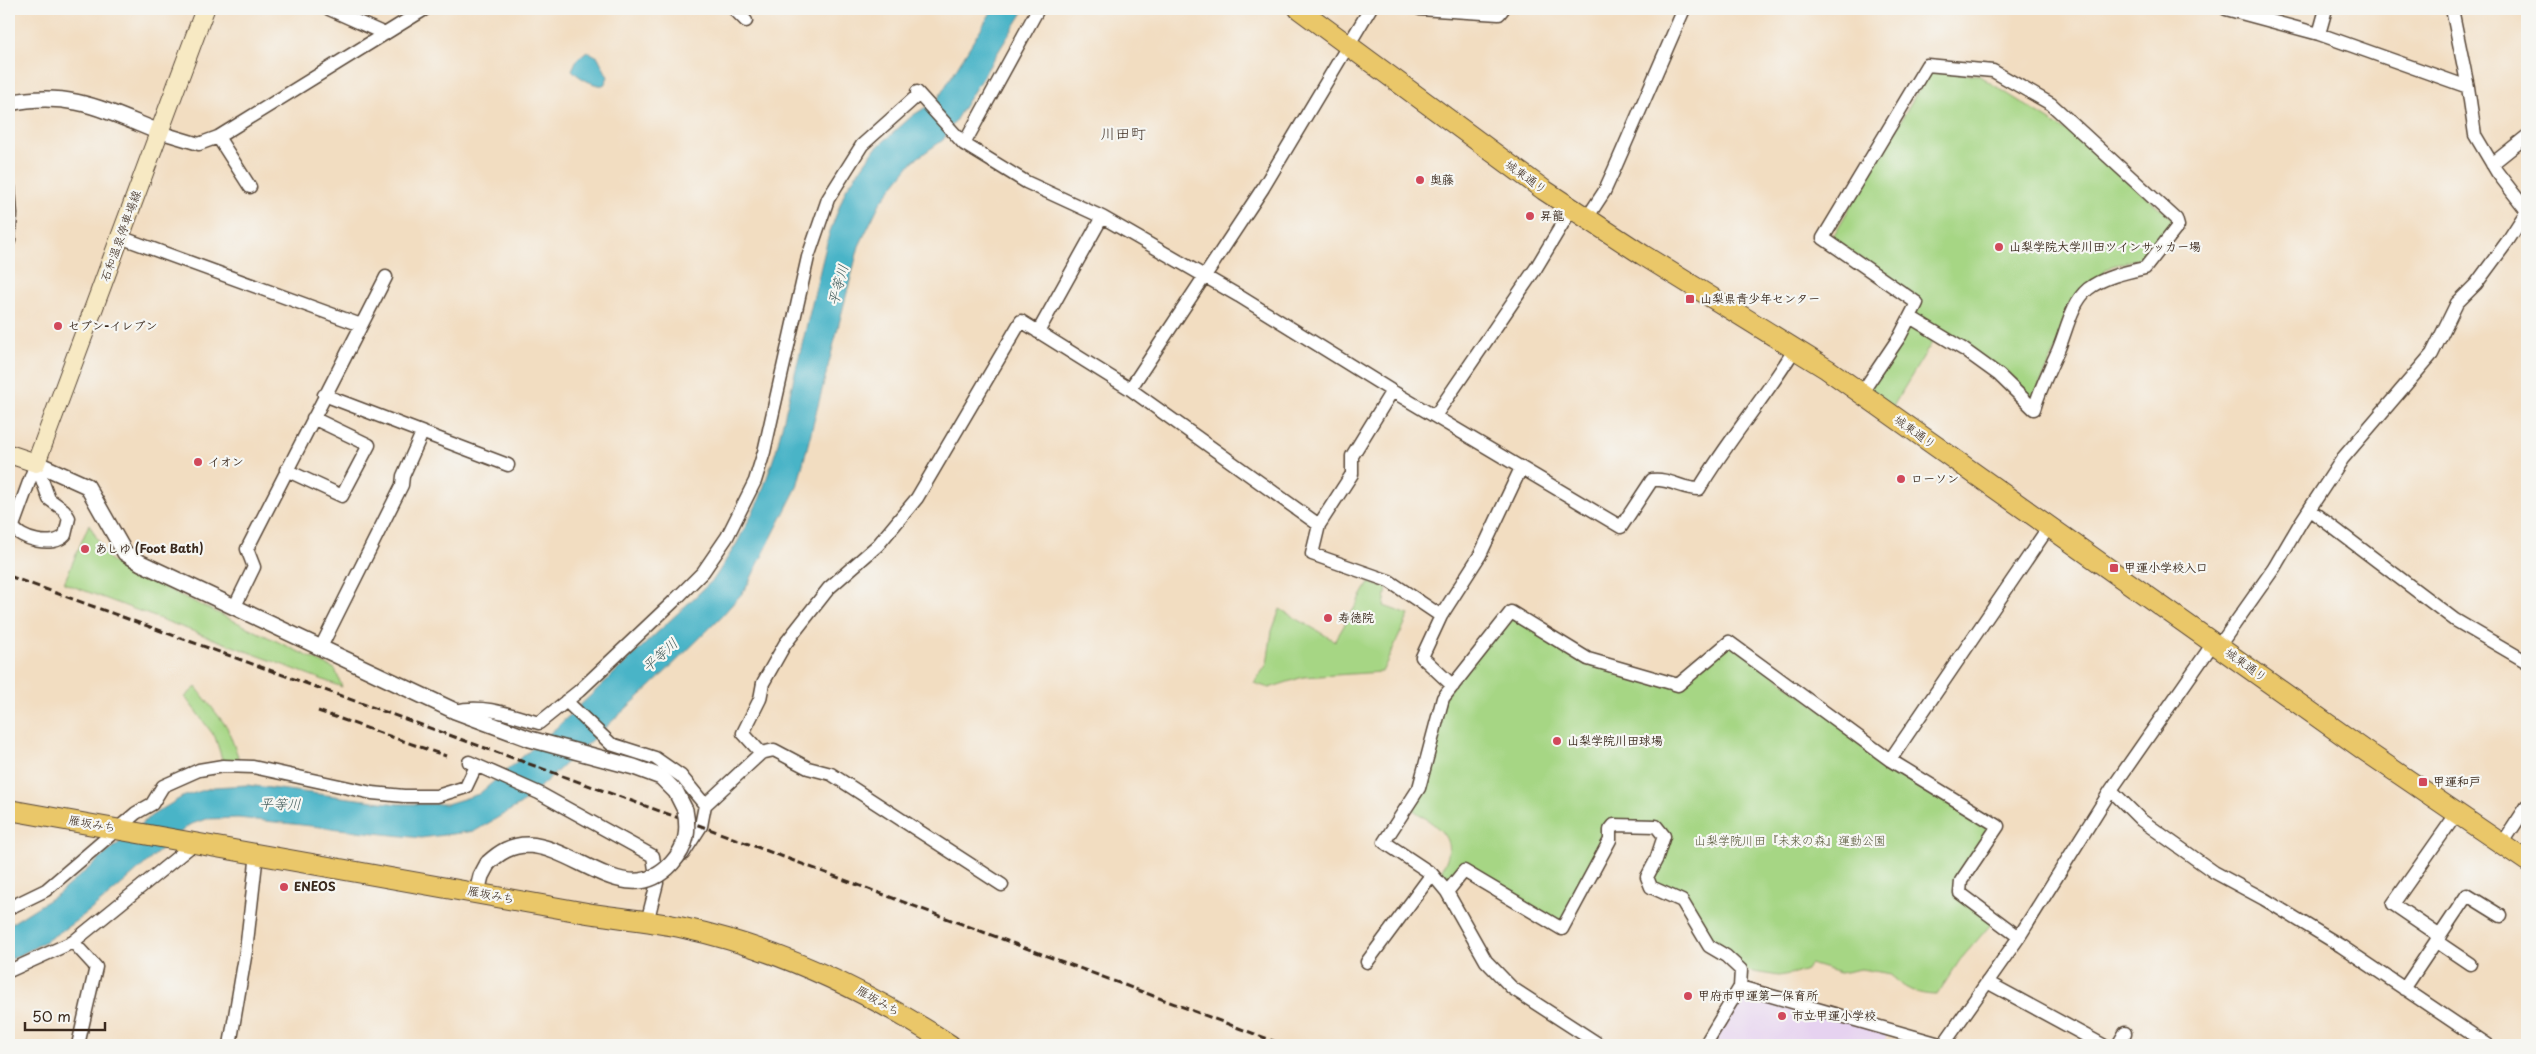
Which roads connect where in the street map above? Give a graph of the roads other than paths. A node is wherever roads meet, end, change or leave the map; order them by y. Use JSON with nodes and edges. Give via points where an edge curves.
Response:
{"nodes":[{"id":1,"x":205,"y":9,"type":"edge"},
{"id":2,"x":329,"y":9,"type":"edge"},
{"id":3,"x":425,"y":9,"type":"edge"},
{"id":4,"x":734,"y":9,"type":"edge"},
{"id":5,"x":1038,"y":9,"type":"edge"},
{"id":6,"x":1299,"y":9,"type":"edge"},
{"id":7,"x":1370,"y":9,"type":"edge"},
{"id":8,"x":1420,"y":9,"type":"edge"},
{"id":9,"x":1503,"y":9,"type":"edge"},
{"id":10,"x":1684,"y":9,"type":"edge"},
{"id":11,"x":2226,"y":9,"type":"edge"},
{"id":12,"x":2326,"y":9,"type":"edge"},
{"id":13,"x":2452,"y":9,"type":"edge"},
{"id":14,"x":746,"y":21,"type":"dead end"},
{"id":15,"x":385,"y":34,"type":"junction"},
{"id":16,"x":2319,"y":34,"type":"junction"},
{"id":17,"x":1349,"y":46,"type":"junction"},
{"id":18,"x":2468,"y":87,"type":"junction"},
{"id":19,"x":9,"y":103,"type":"edge"},
{"id":20,"x":158,"y":132,"type":"junction"},
{"id":21,"x":2527,"y":136,"type":"edge"},
{"id":22,"x":218,"y":137,"type":"junction"},
{"id":23,"x":964,"y":144,"type":"junction"},
{"id":24,"x":2492,"y":164,"type":"junction"},
{"id":25,"x":250,"y":187,"type":"dead end"},
{"id":26,"x":9,"y":188,"type":"edge"},
{"id":27,"x":1579,"y":213,"type":"junction"},
{"id":28,"x":1102,"y":218,"type":"junction"},
{"id":29,"x":120,"y":236,"type":"junction"},
{"id":30,"x":9,"y":240,"type":"edge"},
{"id":31,"x":386,"y":277,"type":"dead end"},
{"id":32,"x":1204,"y":277,"type":"junction"},
{"id":33,"x":1910,"y":317,"type":"junction"},
{"id":34,"x":361,"y":325,"type":"junction"},
{"id":35,"x":1038,"y":332,"type":"junction"},
{"id":36,"x":1794,"y":350,"type":"junction"},
{"id":37,"x":1130,"y":389,"type":"junction"},
{"id":38,"x":1392,"y":392,"type":"junction"},
{"id":39,"x":1862,"y":394,"type":"junction"},
{"id":40,"x":324,"y":396,"type":"junction"},
{"id":41,"x":1435,"y":416,"type":"junction"},
{"id":42,"x":313,"y":418,"type":"junction"},
{"id":43,"x":422,"y":433,"type":"junction"},
{"id":44,"x":9,"y":454,"type":"edge"},
{"id":45,"x":36,"y":463,"type":"junction"},
{"id":46,"x":508,"y":465,"type":"dead end"},
{"id":47,"x":1521,"y":468,"type":"junction"},
{"id":48,"x":286,"y":470,"type":"junction"},
{"id":49,"x":2310,"y":510,"type":"junction"},
{"id":50,"x":1319,"y":525,"type":"junction"},
{"id":51,"x":13,"y":526,"type":"edge"},
{"id":52,"x":2048,"y":528,"type":"junction"},
{"id":53,"x":235,"y":606,"type":"junction"},
{"id":54,"x":1441,"y":616,"type":"junction"},
{"id":55,"x":2214,"y":642,"type":"junction"},
{"id":56,"x":321,"y":647,"type":"junction"},
{"id":57,"x":2527,"y":662,"type":"edge"},
{"id":58,"x":1452,"y":686,"type":"junction"},
{"id":59,"x":569,"y":704,"type":"junction"},
{"id":60,"x":455,"y":711,"type":"junction"},
{"id":61,"x":761,"y":753,"type":"junction"},
{"id":62,"x":1890,"y":760,"type":"junction"},
{"id":63,"x":2111,"y":790,"type":"junction"},
{"id":64,"x":704,"y":805,"type":"junction"},
{"id":65,"x":2527,"y":806,"type":"edge"},
{"id":66,"x":9,"y":810,"type":"edge"},
{"id":67,"x":2457,"y":813,"type":"junction"},
{"id":68,"x":123,"y":830,"type":"junction"},
{"id":69,"x":192,"y":842,"type":"junction"},
{"id":70,"x":2502,"y":844,"type":"junction"},
{"id":71,"x":257,"y":853,"type":"junction"},
{"id":72,"x":2527,"y":861,"type":"edge"},
{"id":73,"x":1432,"y":874,"type":"junction"},
{"id":74,"x":657,"y":883,"type":"junction"},
{"id":75,"x":1002,"y":885,"type":"dead end"},
{"id":76,"x":477,"y":892,"type":"junction"},
{"id":77,"x":1448,"y":892,"type":"junction"},
{"id":78,"x":9,"y":908,"type":"edge"},
{"id":79,"x":2500,"y":916,"type":"dead end"},
{"id":80,"x":647,"y":922,"type":"junction"},
{"id":81,"x":2019,"y":937,"type":"junction"},
{"id":82,"x":2438,"y":938,"type":"junction"},
{"id":83,"x":73,"y":942,"type":"junction"},
{"id":84,"x":1366,"y":962,"type":"dead end"},
{"id":85,"x":2470,"y":964,"type":"dead end"},
{"id":86,"x":9,"y":971,"type":"edge"},
{"id":87,"x":1988,"y":982,"type":"junction"},
{"id":88,"x":1740,"y":987,"type":"junction"},
{"id":89,"x":2404,"y":989,"type":"junction"},
{"id":90,"x":2125,"y":1033,"type":"dead end"},
{"id":91,"x":78,"y":1045,"type":"edge"},
{"id":92,"x":230,"y":1045,"type":"edge"},
{"id":93,"x":950,"y":1045,"type":"edge"},
{"id":94,"x":1600,"y":1045,"type":"edge"},
{"id":95,"x":1705,"y":1045,"type":"edge"},
{"id":96,"x":1943,"y":1045,"type":"edge"},
{"id":97,"x":2103,"y":1045,"type":"edge"},
{"id":98,"x":2118,"y":1045,"type":"edge"},
{"id":99,"x":2488,"y":1045,"type":"edge"}],
"edges":[{"from":1,"to":20,"type":"main road","name":"石和温泉停車場線"},
{"from":2,"to":15,"type":"street"},
{"from":3,"to":15,"type":"street"},
{"from":4,"to":14,"type":"street"},
{"from":5,"to":23,"type":"street"},
{"from":6,"to":17,"type":"highway","name":"城東通り"},
{"from":7,"to":17,"type":"street"},
{"from":8,"to":9,"type":"street","via":[[1498,14]]},
{"from":10,"to":27,"type":"street","via":[[1604,192]]},
{"from":11,"to":16,"type":"street"},
{"from":12,"to":16,"type":"street"},
{"from":13,"to":18,"type":"street"},
{"from":15,"to":22,"type":"street"},
{"from":16,"to":18,"type":"street"},
{"from":17,"to":27,"type":"highway","name":"城東通り"},
{"from":17,"to":32,"type":"street","via":[[1263,188]]},
{"from":18,"to":24,"type":"street","via":[[2474,136]]},
{"from":19,"to":20,"type":"street","via":[[47,98],[78,101]]},
{"from":20,"to":22,"type":"street","via":[[199,144]]},
{"from":20,"to":29,"type":"main road","name":"石和温泉停車場線"},
{"from":21,"to":24,"type":"street"},
{"from":22,"to":25,"type":"street"},
{"from":23,"to":28,"type":"street","via":[[1026,182]]},
{"from":23,"to":59,"type":"street","via":[[919,95],[862,145],[828,199],[808,256],[764,452],[755,481],[727,536],[703,572]]},
{"from":24,"to":49,"type":"street","via":[[2527,211],[2508,242],[2457,303],[2432,354],[2343,458]]},
{"from":26,"to":30,"type":"street"},
{"from":27,"to":36,"type":"highway","name":"城東通り"},
{"from":27,"to":41,"type":"street","via":[[1536,268]]},
{"from":28,"to":32,"type":"street"},
{"from":28,"to":35,"type":"street"},
{"from":29,"to":34,"type":"street"},
{"from":29,"to":45,"type":"main road","name":"石和温泉停車場線"},
{"from":31,"to":34,"type":"street"},
{"from":32,"to":37,"type":"street"},
{"from":32,"to":38,"type":"street"},
{"from":33,"to":33,"type":"street","via":[[1917,303],[1823,238],[1927,65],[1993,71],[2051,104],[2176,219],[2178,226],[2145,268],[2119,274],[2088,290],[2077,304],[2043,380],[2034,409],[1998,375],[1963,349]]},
{"from":33,"to":39,"type":"street"},
{"from":34,"to":40,"type":"street"},
{"from":35,"to":37,"type":"street"},
{"from":35,"to":61,"type":"street","via":[[1021,321],[917,498],[878,545],[829,588],[785,644],[763,683],[760,699],[743,733]]},
{"from":36,"to":39,"type":"highway","name":"城東通り"},
{"from":36,"to":47,"type":"street","via":[[1715,461],[1699,489],[1652,480],[1622,527]]},
{"from":37,"to":50,"type":"street"},
{"from":38,"to":41,"type":"street"},
{"from":38,"to":50,"type":"street","via":[[1352,456],[1352,474]]},
{"from":39,"to":52,"type":"highway","name":"城東通り"},
{"from":40,"to":42,"type":"street"},
{"from":40,"to":43,"type":"street"},
{"from":41,"to":47,"type":"street"},
{"from":42,"to":48,"type":"street"},
{"from":42,"to":48,"type":"street","via":[[369,445],[342,496]]},
{"from":43,"to":46,"type":"street"},
{"from":43,"to":56,"type":"street","via":[[403,476],[402,486]]},
{"from":44,"to":45,"type":"main road"},
{"from":45,"to":51,"type":"street"},
{"from":45,"to":51,"type":"street","via":[[47,495],[64,510],[68,525],[63,538],[51,543],[38,540]]},
{"from":45,"to":53,"type":"street","via":[[87,486],[124,552]]},
{"from":47,"to":54,"type":"street","via":[[1480,555]]},
{"from":48,"to":53,"type":"street","via":[[247,549],[254,567]]},
{"from":49,"to":55,"type":"street","via":[[2224,639]]},
{"from":49,"to":57,"type":"street","via":[[2455,620]]},
{"from":50,"to":54,"type":"street","via":[[1312,554],[1389,581]]},
{"from":52,"to":55,"type":"highway","name":"城東通り"},
{"from":52,"to":62,"type":"street"},
{"from":53,"to":56,"type":"street"},
{"from":54,"to":58,"type":"street","via":[[1422,657]]},
{"from":55,"to":63,"type":"street"},
{"from":55,"to":67,"type":"highway","name":"城東通り"},
{"from":56,"to":60,"type":"street"},
{"from":58,"to":62,"type":"street","via":[[1511,612],[1588,659],[1678,686],[1729,642]]},
{"from":58,"to":73,"type":"street","via":[[1443,698],[1419,788],[1384,842]]},
{"from":59,"to":60,"type":"street","via":[[539,723],[484,708]]},
{"from":59,"to":64,"type":"street","via":[[611,744],[655,758],[681,776]]},
{"from":60,"to":76,"type":"street","bridge":true,"via":[[530,739],[661,777],[676,792],[685,810],[688,834],[679,856],[666,870],[644,880],[617,880],[551,850],[529,845],[509,848],[488,863]]},
{"from":61,"to":64,"type":"street"},
{"from":61,"to":75,"type":"street","via":[[774,750],[808,768],[832,774]]},
{"from":62,"to":81,"type":"street","via":[[1998,826],[1961,881],[1960,893]]},
{"from":63,"to":81,"type":"street"},
{"from":63,"to":89,"type":"street","via":[[2141,820],[2214,872],[2264,899]]},
{"from":64,"to":74,"type":"street","via":[[698,832],[670,872]]},
{"from":65,"to":70,"type":"street"},
{"from":66,"to":68,"type":"highway","name":"雁坂みち"},
{"from":67,"to":70,"type":"highway","name":"城東通り"},
{"from":67,"to":82,"type":"street","via":[[2393,904]]},
{"from":68,"to":69,"type":"highway","name":"雁坂みち"},
{"from":68,"to":74,"type":"street","via":[[152,804],[163,786],[199,770],[223,766],[253,767],[372,793],[424,797],[466,787],[477,766],[539,793],[652,856]]},
{"from":68,"to":78,"type":"street","via":[[46,890]]},
{"from":69,"to":71,"type":"highway","name":"雁坂みち"},
{"from":69,"to":83,"type":"street"},
{"from":70,"to":72,"type":"highway","name":"城東通り"},
{"from":71,"to":76,"type":"highway","name":"雁坂みち"},
{"from":71,"to":92,"type":"street","via":[[246,951]]},
{"from":73,"to":77,"type":"street"},
{"from":73,"to":84,"type":"street"},
{"from":74,"to":80,"type":"street"},
{"from":76,"to":80,"type":"highway","name":"雁坂みち"},
{"from":77,"to":88,"type":"street","via":[[1464,871],[1562,929],[1610,840],[1610,830],[1614,825],[1656,826],[1664,836],[1647,877],[1651,887],[1682,901],[1709,946],[1741,970]]},
{"from":77,"to":94,"type":"street","via":[[1486,961],[1512,988]]},
{"from":79,"to":82,"type":"street","via":[[2467,895]]},
{"from":80,"to":93,"type":"highway","name":"雁坂みち","via":[[716,935],[817,971],[889,1006]]},
{"from":81,"to":87,"type":"street"},
{"from":82,"to":85,"type":"street"},
{"from":82,"to":89,"type":"street"},
{"from":83,"to":86,"type":"street"},
{"from":83,"to":91,"type":"street","via":[[96,967]]},
{"from":87,"to":96,"type":"street"},
{"from":87,"to":97,"type":"street"},
{"from":88,"to":95,"type":"street"},
{"from":88,"to":96,"type":"street"},
{"from":89,"to":99,"type":"street"},
{"from":90,"to":98,"type":"street"}]}
